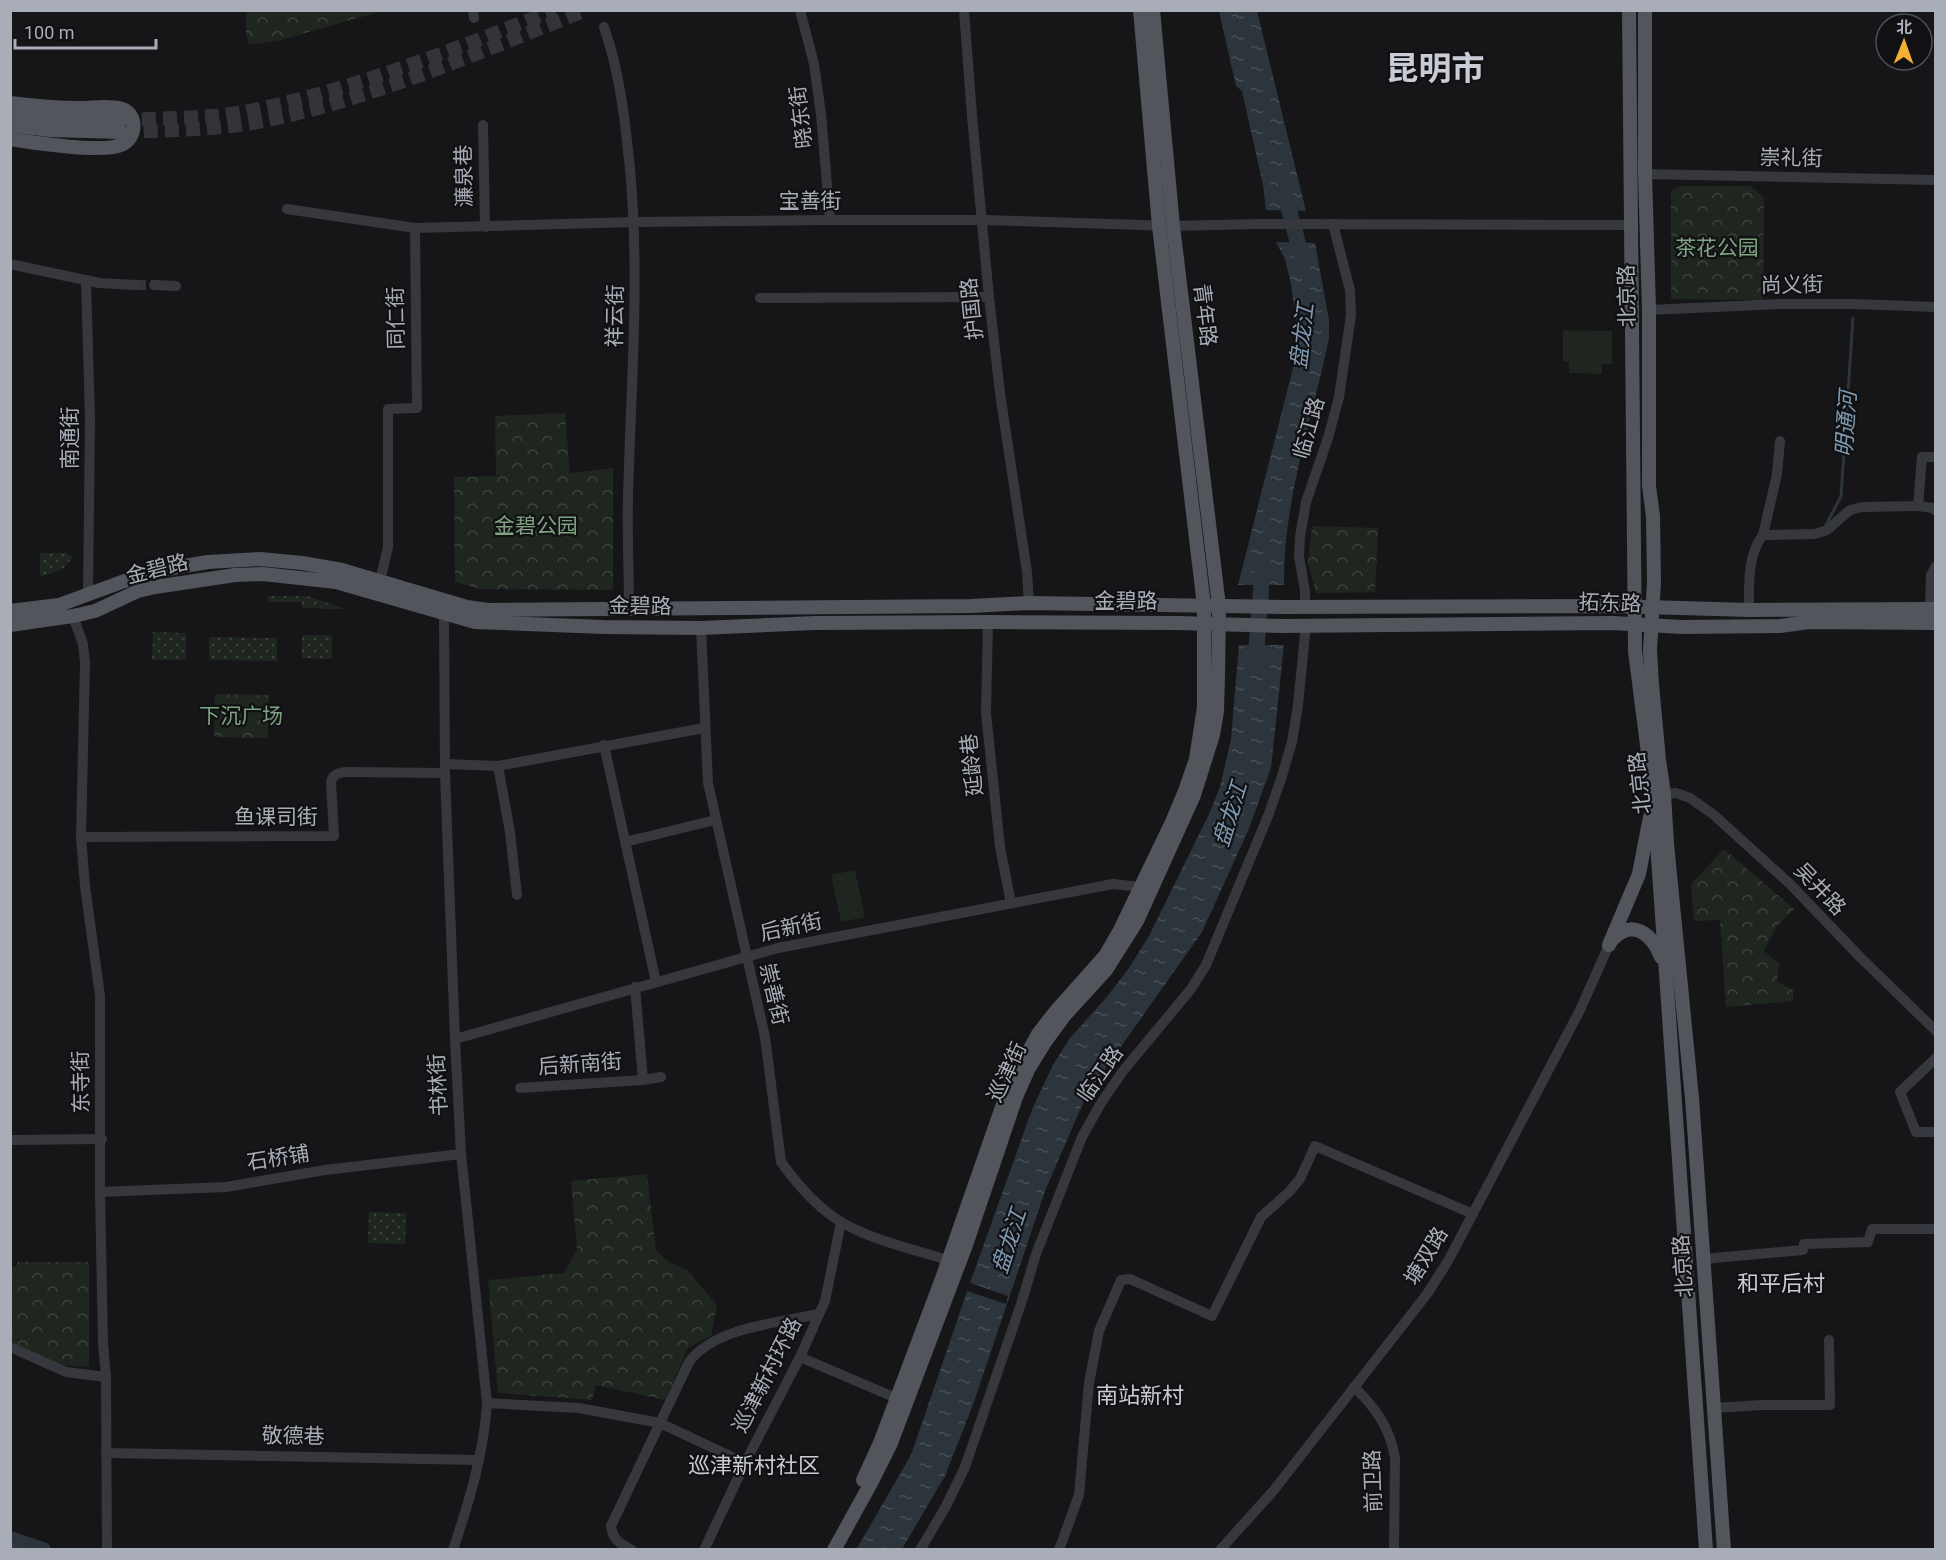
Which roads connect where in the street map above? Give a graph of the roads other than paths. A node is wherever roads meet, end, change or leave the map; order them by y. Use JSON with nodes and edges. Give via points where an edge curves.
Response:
{"nodes":[{"id":1,"x":800,"y":10,"type":"edge"},
{"id":2,"x":964,"y":10,"type":"edge"},
{"id":3,"x":1140,"y":10,"type":"edge"},
{"id":4,"x":1153,"y":10,"type":"edge"},
{"id":5,"x":1629,"y":10,"type":"edge"},
{"id":6,"x":1645,"y":10,"type":"edge"},
{"id":7,"x":604,"y":27,"type":"dead end"},
{"id":8,"x":10,"y":103,"type":"edge"},
{"id":9,"x":10,"y":115,"type":"edge"},
{"id":10,"x":10,"y":125,"type":"edge"},
{"id":11,"x":483,"y":125,"type":"dead end"},
{"id":12,"x":10,"y":139,"type":"edge"},
{"id":13,"x":1645,"y":174,"type":"junction"},
{"id":14,"x":1935,"y":180,"type":"edge"},
{"id":15,"x":287,"y":209,"type":"dead end"},
{"id":16,"x":830,"y":220,"type":"junction"},
{"id":17,"x":983,"y":220,"type":"junction"},
{"id":18,"x":634,"y":222,"type":"junction"},
{"id":19,"x":1334,"y":224,"type":"junction"},
{"id":20,"x":1631,"y":225,"type":"junction"},
{"id":21,"x":1166,"y":226,"type":"junction"},
{"id":22,"x":484,"y":227,"type":"junction"},
{"id":23,"x":415,"y":228,"type":"junction"},
{"id":24,"x":10,"y":264,"type":"edge"},
{"id":25,"x":86,"y":280,"type":"junction"},
{"id":26,"x":136,"y":285,"type":"tunnel mouth"},
{"id":27,"x":154,"y":285,"type":"tunnel mouth"},
{"id":28,"x":177,"y":286,"type":"dead end"},
{"id":29,"x":989,"y":297,"type":"junction"},
{"id":30,"x":759,"y":298,"type":"dead end"},
{"id":31,"x":1935,"y":307,"type":"edge"},
{"id":32,"x":1649,"y":310,"type":"junction"},
{"id":33,"x":1780,"y":441,"type":"dead end"},
{"id":34,"x":1935,"y":457,"type":"edge"},
{"id":35,"x":1918,"y":506,"type":"junction"},
{"id":36,"x":1935,"y":511,"type":"edge"},
{"id":37,"x":1763,"y":535,"type":"junction"},
{"id":38,"x":1935,"y":566,"type":"edge"},
{"id":39,"x":380,"y":581,"type":"junction"},
{"id":40,"x":88,"y":595,"type":"junction"},
{"id":41,"x":1029,"y":603,"type":"junction"},
{"id":42,"x":1204,"y":606,"type":"junction"},
{"id":43,"x":1219,"y":606,"type":"junction"},
{"id":44,"x":1282,"y":607,"type":"joint"},
{"id":45,"x":1305,"y":607,"type":"junction"},
{"id":46,"x":1634,"y":608,"type":"junction"},
{"id":47,"x":1653,"y":608,"type":"junction"},
{"id":48,"x":629,"y":609,"type":"junction"},
{"id":49,"x":1933,"y":609,"type":"edge"},
{"id":50,"x":1749,"y":610,"type":"junction"},
{"id":51,"x":10,"y":611,"type":"edge"},
{"id":52,"x":444,"y":614,"type":"junction"},
{"id":53,"x":73,"y":616,"type":"junction"},
{"id":54,"x":988,"y":622,"type":"junction"},
{"id":55,"x":1935,"y":623,"type":"edge"},
{"id":56,"x":1204,"y":624,"type":"junction"},
{"id":57,"x":10,"y":625,"type":"edge"},
{"id":58,"x":1224,"y":625,"type":"junction"},
{"id":59,"x":1306,"y":625,"type":"junction"},
{"id":60,"x":1634,"y":625,"type":"junction"},
{"id":61,"x":1282,"y":626,"type":"joint"},
{"id":62,"x":1652,"y":626,"type":"junction"},
{"id":63,"x":700,"y":628,"type":"junction"},
{"id":64,"x":704,"y":728,"type":"junction"},
{"id":65,"x":604,"y":745,"type":"junction"},
{"id":66,"x":498,"y":766,"type":"junction"},
{"id":67,"x":445,"y":769,"type":"junction"},
{"id":68,"x":1659,"y":797,"type":"junction"},
{"id":69,"x":715,"y":820,"type":"junction"},
{"id":70,"x":81,"y":837,"type":"junction"},
{"id":71,"x":625,"y":842,"type":"junction"},
{"id":72,"x":1141,"y":887,"type":"junction"},
{"id":73,"x":517,"y":895,"type":"dead end"},
{"id":74,"x":1011,"y":903,"type":"junction"},
{"id":75,"x":1609,"y":945,"type":"junction"},
{"id":76,"x":745,"y":957,"type":"junction"},
{"id":77,"x":1665,"y":969,"type":"junction"},
{"id":78,"x":656,"y":982,"type":"junction"},
{"id":79,"x":635,"y":987,"type":"junction"},
{"id":80,"x":1935,"y":1031,"type":"edge"},
{"id":81,"x":454,"y":1039,"type":"junction"},
{"id":82,"x":1935,"y":1058,"type":"edge"},
{"id":83,"x":661,"y":1077,"type":"dead end"},
{"id":84,"x":643,"y":1080,"type":"junction"},
{"id":85,"x":520,"y":1088,"type":"dead end"},
{"id":86,"x":1935,"y":1132,"type":"edge"},
{"id":87,"x":102,"y":1139,"type":"junction"},
{"id":88,"x":10,"y":1140,"type":"edge"},
{"id":89,"x":461,"y":1154,"type":"junction"},
{"id":90,"x":100,"y":1192,"type":"junction"},
{"id":91,"x":1473,"y":1214,"type":"junction"},
{"id":92,"x":841,"y":1222,"type":"junction"},
{"id":93,"x":1935,"y":1228,"type":"edge"},
{"id":94,"x":1703,"y":1259,"type":"junction"},
{"id":95,"x":953,"y":1262,"type":"junction"},
{"id":96,"x":819,"y":1314,"type":"junction"},
{"id":97,"x":1829,"y":1340,"type":"dead end"},
{"id":98,"x":10,"y":1347,"type":"edge"},
{"id":99,"x":800,"y":1357,"type":"junction"},
{"id":100,"x":106,"y":1377,"type":"junction"},
{"id":101,"x":1354,"y":1388,"type":"junction"},
{"id":102,"x":896,"y":1398,"type":"junction"},
{"id":103,"x":487,"y":1403,"type":"junction"},
{"id":104,"x":1714,"y":1408,"type":"junction"},
{"id":105,"x":660,"y":1423,"type":"junction"},
{"id":106,"x":106,"y":1453,"type":"junction"},
{"id":107,"x":478,"y":1460,"type":"junction"},
{"id":108,"x":745,"y":1463,"type":"junction"},
{"id":109,"x":10,"y":1548,"type":"edge"},
{"id":110,"x":16,"y":1550,"type":"edge"},
{"id":111,"x":106,"y":1550,"type":"edge"},
{"id":112,"x":453,"y":1550,"type":"edge"},
{"id":113,"x":632,"y":1550,"type":"edge"},
{"id":114,"x":704,"y":1550,"type":"edge"},
{"id":115,"x":824,"y":1550,"type":"edge"},
{"id":116,"x":834,"y":1550,"type":"edge"},
{"id":117,"x":920,"y":1550,"type":"edge"},
{"id":118,"x":1059,"y":1550,"type":"edge"},
{"id":119,"x":1220,"y":1550,"type":"edge"},
{"id":120,"x":1394,"y":1550,"type":"edge"},
{"id":121,"x":1706,"y":1550,"type":"edge"},
{"id":122,"x":1724,"y":1550,"type":"edge"}],
"edges":[{"from":1,"to":16,"type":"street","name":"晓东街","via":[[820,106]]},
{"from":2,"to":17,"type":"street","name":"护国路"},
{"from":3,"to":21,"type":"main road","name":"青年路"},
{"from":4,"to":21,"type":"main road","name":"青年路"},
{"from":5,"to":20,"type":"main road","name":"北京路"},
{"from":6,"to":13,"type":"main road","name":"北京路"},
{"from":7,"to":18,"type":"street","name":"祥云街","via":[[621,93]]},
{"from":8,"to":12,"type":"main road","via":[[121,108],[132,116],[133,123],[132,136],[111,147]]},
{"from":9,"to":10,"type":"main road","via":[[121,126],[48,130]]},
{"from":11,"to":22,"type":"street","name":"濂泉巷"},
{"from":13,"to":14,"type":"street","name":"崇礼街"},
{"from":13,"to":32,"type":"main road","name":"北京路"},
{"from":15,"to":23,"type":"street","name":"宝善街"},
{"from":16,"to":17,"type":"street","name":"宝善街"},
{"from":16,"to":18,"type":"street","name":"宝善街"},
{"from":17,"to":21,"type":"street","name":"宝善街"},
{"from":17,"to":29,"type":"street","name":"护国路"},
{"from":18,"to":22,"type":"street","name":"宝善街"},
{"from":18,"to":48,"type":"street","name":"祥云街","via":[[636,315],[628,497]]},
{"from":19,"to":20,"type":"street","name":"宝善街"},
{"from":19,"to":21,"type":"street","name":"宝善街"},
{"from":19,"to":45,"type":"street","name":"临江路","via":[[1350,290],[1351,315],[1339,397],[1306,502],[1300,537]]},
{"from":20,"to":46,"type":"main road","name":"北京路"},
{"from":21,"to":42,"type":"main road","name":"青年路"},
{"from":21,"to":43,"type":"main road","name":"青年路"},
{"from":22,"to":23,"type":"street","name":"宝善街"},
{"from":23,"to":39,"type":"street","name":"同仁街","via":[[417,408],[388,409],[388,547]]},
{"from":24,"to":25,"type":"street"},
{"from":25,"to":26,"type":"street"},
{"from":25,"to":40,"type":"street","name":"南通街","via":[[90,419]]},
{"from":27,"to":28,"type":"street"},
{"from":29,"to":30,"type":"street"},
{"from":29,"to":41,"type":"street","name":"护国路"},
{"from":31,"to":32,"type":"street","name":"尚义街","via":[[1781,304]]},
{"from":32,"to":47,"type":"main road","name":"北京路"},
{"from":33,"to":37,"type":"street"},
{"from":34,"to":35,"type":"street","via":[[1922,457]]},
{"from":35,"to":36,"type":"street"},
{"from":35,"to":37,"type":"street","via":[[1862,507],[1842,515],[1827,530],[1815,534]]},
{"from":37,"to":50,"type":"street","via":[[1752,558]]},
{"from":38,"to":49,"type":"street","via":[[1931,575]]},
{"from":39,"to":40,"type":"main road","name":"金碧路","via":[[302,563],[236,560],[148,572]]},
{"from":39,"to":48,"type":"main road","name":"金碧路","via":[[488,610]]},
{"from":40,"to":51,"type":"main road","name":"金碧路","via":[[59,605]]},
{"from":41,"to":42,"type":"main road","name":"金碧路"},
{"from":41,"to":48,"type":"main road","name":"金碧路"},
{"from":42,"to":43,"type":"main road","name":"金碧路"},
{"from":42,"to":56,"type":"main road","name":"青年路"},
{"from":43,"to":44,"type":"main road","name":"金碧路"},
{"from":43,"to":58,"type":"main road","name":"青年路"},
{"from":44,"to":45,"type":"main road","name":"拓东路"},
{"from":45,"to":46,"type":"main road","name":"拓东路"},
{"from":46,"to":47,"type":"main road","name":"拓东路"},
{"from":46,"to":60,"type":"main road","name":"北京路"},
{"from":47,"to":50,"type":"main road","name":"拓东路"},
{"from":47,"to":62,"type":"main road","name":"北京路"},
{"from":49,"to":50,"type":"main road","name":"拓东路"},
{"from":52,"to":53,"type":"main road","name":"金碧路","via":[[336,582],[263,574],[154,587]]},
{"from":52,"to":63,"type":"main road","name":"金碧路","via":[[475,622]]},
{"from":52,"to":67,"type":"street","name":"书林街"},
{"from":53,"to":57,"type":"main road","name":"金碧路"},
{"from":53,"to":70,"type":"street","name":"东寺街","via":[[83,644],[85,669]]},
{"from":54,"to":56,"type":"main road","name":"金碧路"},
{"from":54,"to":63,"type":"main road","name":"金碧路"},
{"from":54,"to":74,"type":"street","name":"延龄巷","via":[[986,713],[1000,847]]},
{"from":55,"to":62,"type":"main road","name":"拓东路"},
{"from":56,"to":58,"type":"main road","name":"金碧路"},
{"from":56,"to":72,"type":"main road","name":"巡津街","via":[[1204,707],[1196,759]]},
{"from":58,"to":61,"type":"main road","name":"金碧路"},
{"from":58,"to":95,"type":"main road","name":"巡津街","via":[[1213,735],[1194,795],[1137,921],[1119,951],[1064,1016],[1029,1068]]},
{"from":59,"to":60,"type":"main road","name":"拓东路"},
{"from":59,"to":61,"type":"main road","name":"拓东路"},
{"from":59,"to":117,"type":"street","name":"临江路","via":[[1298,705],[1284,770],[1210,955],[1191,989],[1123,1071],[1082,1137],[1036,1254],[965,1467]]},
{"from":60,"to":62,"type":"main road","name":"拓东路"},
{"from":60,"to":68,"type":"main road","name":"北京路","via":[[1645,740]]},
{"from":62,"to":68,"type":"main road","name":"北京路"},
{"from":63,"to":64,"type":"street","name":"崇善街"},
{"from":64,"to":65,"type":"street"},
{"from":64,"to":69,"type":"street","name":"崇善街"},
{"from":65,"to":66,"type":"street"},
{"from":65,"to":71,"type":"street"},
{"from":66,"to":67,"type":"street"},
{"from":66,"to":73,"type":"street"},
{"from":67,"to":70,"type":"street","name":"鱼课司街","via":[[336,774],[331,782],[333,836]]},
{"from":67,"to":81,"type":"street","name":"书林街"},
{"from":68,"to":75,"type":"main road","via":[[1639,874]]},
{"from":68,"to":77,"type":"main road","name":"北京路"},
{"from":68,"to":80,"type":"street","name":"吴井路","via":[[1676,793],[1714,815],[1790,884]]},
{"from":68,"to":94,"type":"main road","name":"北京路","via":[[1692,1098]]},
{"from":69,"to":71,"type":"street"},
{"from":69,"to":76,"type":"street","name":"崇善街"},
{"from":70,"to":87,"type":"street","name":"东寺街","via":[[100,996]]},
{"from":71,"to":78,"type":"street"},
{"from":72,"to":74,"type":"street","name":"后新街","via":[[1113,884]]},
{"from":72,"to":95,"type":"main road","name":"巡津街","via":[[1105,956],[1038,1034],[1009,1087]]},
{"from":74,"to":76,"type":"street","name":"后新街"},
{"from":75,"to":77,"type":"main road","via":[[1621,933],[1643,932],[1655,944]]},
{"from":75,"to":91,"type":"street","name":"塘双路","via":[[1580,1010]]},
{"from":76,"to":78,"type":"street","name":"后新街"},
{"from":76,"to":92,"type":"street","name":"崇善街","via":[[765,1037],[781,1162],[792,1178]]},
{"from":77,"to":121,"type":"main road","name":"北京路"},
{"from":78,"to":79,"type":"street","name":"后新街"},
{"from":79,"to":81,"type":"street","name":"后新街"},
{"from":79,"to":84,"type":"street"},
{"from":81,"to":89,"type":"street","name":"书林街"},
{"from":82,"to":86,"type":"street","via":[[1900,1092],[1916,1132]]},
{"from":83,"to":84,"type":"street","name":"后新南街"},
{"from":84,"to":85,"type":"street","name":"后新南街"},
{"from":87,"to":88,"type":"street"},
{"from":87,"to":90,"type":"street","name":"东寺街"},
{"from":89,"to":90,"type":"street","name":"石桥铺","via":[[226,1186]]},
{"from":89,"to":103,"type":"street","name":"书林街"},
{"from":90,"to":100,"type":"street","name":"东寺街"},
{"from":91,"to":101,"type":"street","name":"塘双路","via":[[1427,1294]]},
{"from":91,"to":118,"type":"street","via":[[1315,1146],[1300,1179],[1260,1217],[1212,1316],[1130,1279],[1121,1280],[1099,1331],[1089,1383],[1079,1495]]},
{"from":92,"to":95,"type":"street","name":"崇善街","via":[[860,1232]]},
{"from":92,"to":96,"type":"street"},
{"from":93,"to":94,"type":"street","via":[[1872,1229],[1868,1242],[1804,1244],[1803,1250]]},
{"from":94,"to":104,"type":"main road","name":"北京路"},
{"from":95,"to":102,"type":"main road","name":"巡津街"},
{"from":95,"to":116,"type":"main road","name":"巡津街","via":[[891,1443]]},
{"from":96,"to":99,"type":"street","name":"巡津新村环路"},
{"from":96,"to":105,"type":"street","name":"巡津新村环路","via":[[735,1332],[709,1343],[688,1362]]},
{"from":97,"to":104,"type":"street","via":[[1830,1405]]},
{"from":98,"to":100,"type":"street","via":[[66,1372]]},
{"from":99,"to":102,"type":"street"},
{"from":99,"to":108,"type":"street","name":"巡津新村环路"},
{"from":100,"to":106,"type":"street","name":"东寺街"},
{"from":101,"to":119,"type":"street","name":"塘双路","via":[[1274,1490]]},
{"from":101,"to":120,"type":"street","name":"前卫路","via":[[1380,1416],[1393,1445]]},
{"from":102,"to":115,"type":"main road","name":"巡津街","via":[[868,1469]]},
{"from":103,"to":105,"type":"street","via":[[579,1408]]},
{"from":103,"to":107,"type":"street","name":"书林街"},
{"from":104,"to":122,"type":"main road","name":"北京路"},
{"from":105,"to":108,"type":"street"},
{"from":105,"to":113,"type":"street","name":"巡津新村环路","via":[[611,1526],[618,1543]]},
{"from":106,"to":107,"type":"street","name":"敬德巷"},
{"from":106,"to":111,"type":"street","name":"东寺街"},
{"from":107,"to":112,"type":"street","name":"书林街"},
{"from":108,"to":114,"type":"street","name":"巡津新村环路"},
{"from":109,"to":110,"type":"street"}]}
